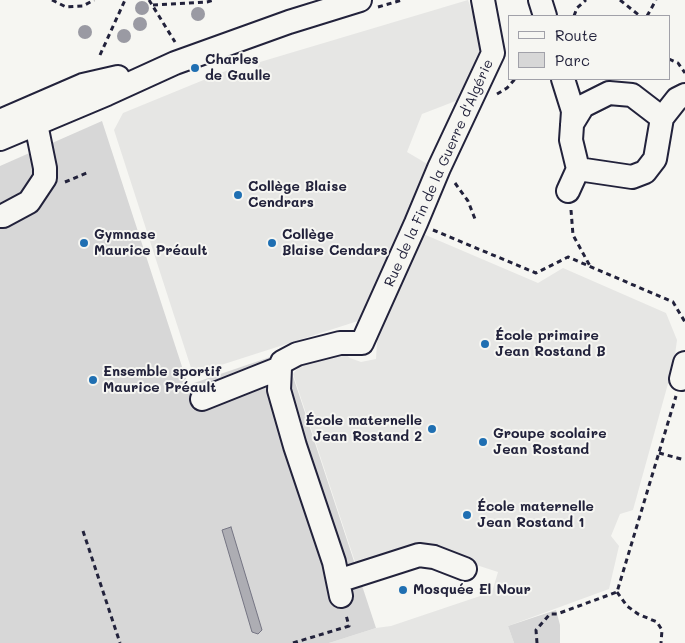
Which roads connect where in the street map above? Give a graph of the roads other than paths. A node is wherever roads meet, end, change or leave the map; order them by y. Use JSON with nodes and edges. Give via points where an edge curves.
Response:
{"nodes":[{"id":1,"x":360,"y":0,"type":"edge"},
{"id":2,"x":484,"y":0,"type":"edge"},
{"id":3,"x":540,"y":0,"type":"edge"},
{"id":4,"x":545,"y":15,"type":"edge"},
{"id":5,"x":180,"y":61,"type":"junction"},
{"id":6,"x":563,"y":80,"type":"edge"},
{"id":7,"x":685,"y":96,"type":"edge"},
{"id":8,"x":662,"y":118,"type":"junction"},
{"id":9,"x":0,"y":120,"type":"edge"},
{"id":10,"x":36,"y":124,"type":"junction"},
{"id":11,"x":572,"y":124,"type":"junction"},
{"id":12,"x":0,"y":139,"type":"edge"},
{"id":13,"x":578,"y":169,"type":"junction"},
{"id":14,"x":568,"y":191,"type":"road end"},
{"id":15,"x":0,"y":216,"type":"edge"},
{"id":16,"x":280,"y":368,"type":"junction"},
{"id":17,"x":202,"y":399,"type":"dead end"},
{"id":18,"x":465,"y":570,"type":"dead end"}],
"edges":[{"from":1,"to":5,"type":"street"},
{"from":2,"to":16,"type":"street","name":"Rue de la Fin de la Guerre d'Algérie","via":[[494,53],[441,163],[362,343],[340,343],[296,354],[282,362]]},
{"from":3,"to":4,"type":"street"},
{"from":5,"to":9,"type":"street","via":[[83,85]]},
{"from":5,"to":10,"type":"street"},
{"from":6,"to":11,"type":"street","via":[[573,111]]},
{"from":7,"to":8,"type":"street","via":[[677,99]]},
{"from":8,"to":11,"type":"street","via":[[632,95],[609,93],[583,106]]},
{"from":8,"to":13,"type":"street","via":[[655,159],[646,172],[632,177]]},
{"from":10,"to":12,"type":"street"},
{"from":10,"to":15,"type":"street","via":[[45,178],[28,202]]},
{"from":11,"to":13,"type":"street","via":[[571,140]]},
{"from":13,"to":14,"type":"street"},
{"from":16,"to":17,"type":"street"},
{"from":16,"to":18,"type":"street","via":[[279,390],[340,588],[419,555],[434,557]]}]}
